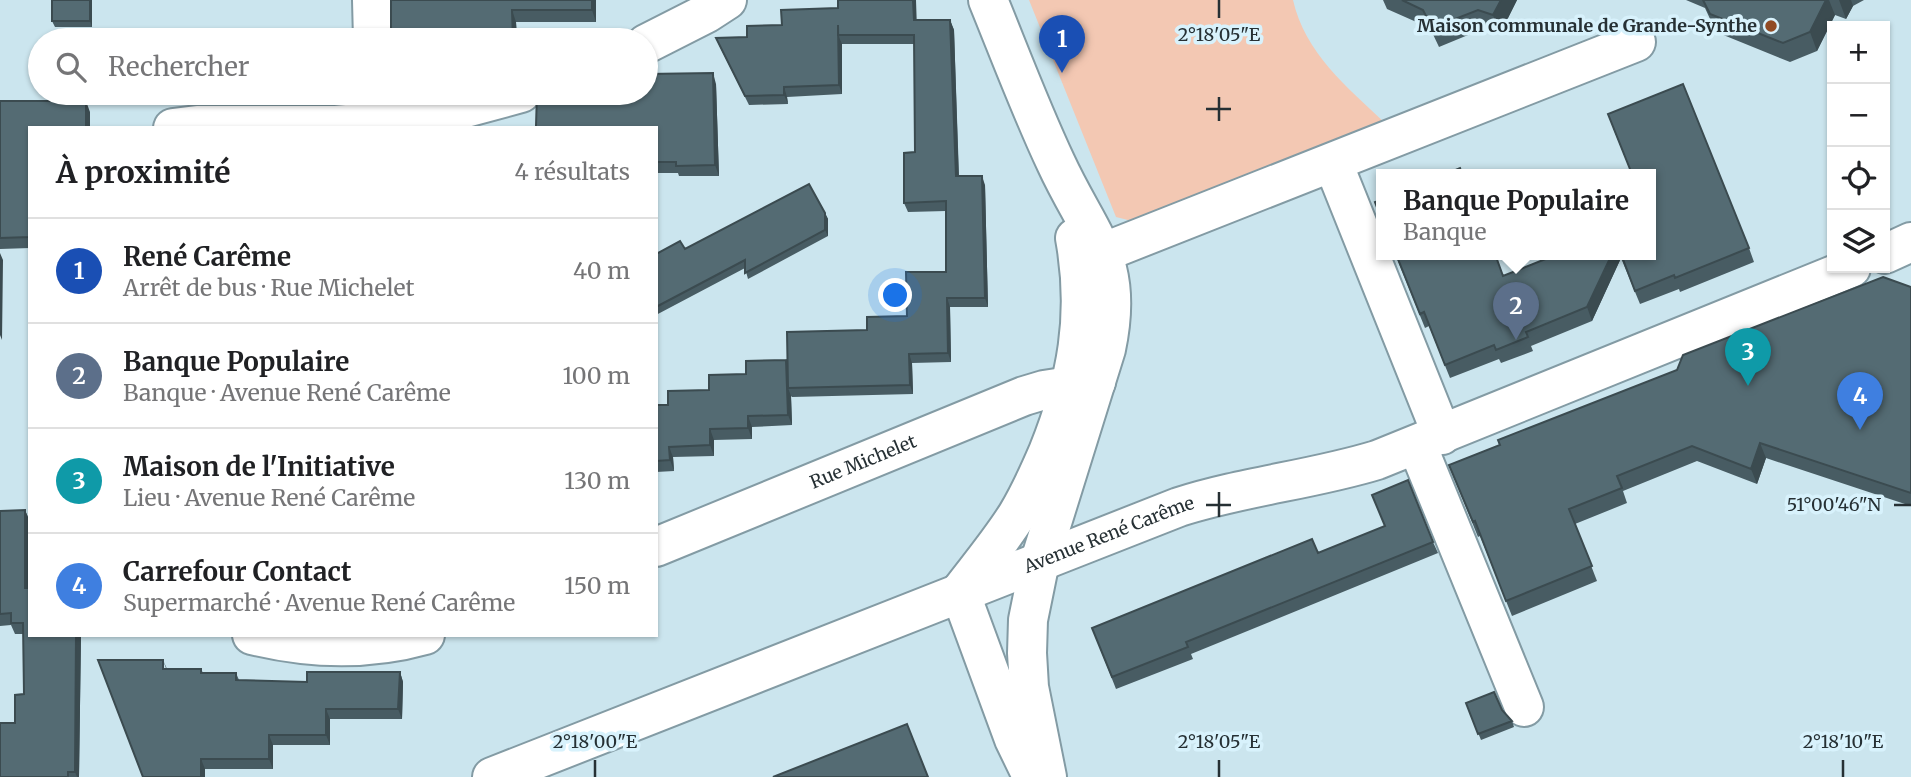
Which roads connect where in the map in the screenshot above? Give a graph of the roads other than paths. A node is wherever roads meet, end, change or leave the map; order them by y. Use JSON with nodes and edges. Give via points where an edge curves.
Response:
{"nodes":[{"id":1,"x":372,"y":0,"type":"edge"},
{"id":2,"x":727,"y":0,"type":"edge"},
{"id":3,"x":988,"y":0,"type":"edge"},
{"id":4,"x":373,"y":28,"type":"edge"},
{"id":5,"x":658,"y":38,"type":"edge"},
{"id":6,"x":1636,"y":42,"type":"dead end"},
{"id":7,"x":477,"y":105,"type":"edge"},
{"id":8,"x":374,"y":107,"type":"edge"},
{"id":9,"x":189,"y":126,"type":"edge"},
{"id":10,"x":1333,"y":163,"type":"junction"},
{"id":11,"x":1911,"y":242,"type":"edge"},
{"id":12,"x":1890,"y":252,"type":"edge"},
{"id":13,"x":1091,"y":257,"type":"junction"},
{"id":14,"x":1839,"y":273,"type":"edge"},
{"id":15,"x":1084,"y":383,"type":"junction"},
{"id":16,"x":1429,"y":440,"type":"junction"},
{"id":17,"x":658,"y":546,"type":"edge"},
{"id":18,"x":1040,"y":561,"type":"junction"},
{"id":19,"x":960,"y":592,"type":"junction"},
{"id":20,"x":261,"y":637,"type":"edge"},
{"id":21,"x":414,"y":637,"type":"edge"},
{"id":22,"x":1524,"y":707,"type":"dead end"},
{"id":23,"x":492,"y":777,"type":"edge"},
{"id":24,"x":1033,"y":777,"type":"edge"},
{"id":25,"x":1047,"y":777,"type":"edge"}],
"edges":[{"from":1,"to":4,"type":"street"},
{"from":2,"to":5,"type":"street"},
{"from":3,"to":13,"type":"street"},
{"from":6,"to":10,"type":"street"},
{"from":7,"to":8,"type":"street","via":[[462,109]]},
{"from":8,"to":9,"type":"street","via":[[336,125]]},
{"from":10,"to":13,"type":"street"},
{"from":10,"to":16,"type":"street","via":[[1395,319]]},
{"from":11,"to":12,"type":"street"},
{"from":13,"to":15,"type":"street","via":[[1108,267],[1113,307],[1109,336]]},
{"from":14,"to":16,"type":"street","name":"Avenue René Carême"},
{"from":15,"to":17,"type":"street","name":"Rue Michelet","via":[[1024,396]]},
{"from":15,"to":18,"type":"street"},
{"from":15,"to":19,"type":"street","via":[[1029,493]]},
{"from":16,"to":18,"type":"street","name":"Avenue René Carême","via":[[1339,472],[1195,502]]},
{"from":16,"to":22,"type":"street"},
{"from":18,"to":19,"type":"street","name":"Avenue René Carême"},
{"from":18,"to":25,"type":"street","via":[[1028,620],[1027,670]]},
{"from":19,"to":23,"type":"street","name":"Avenue René Carême"},
{"from":19,"to":24,"type":"street","via":[[1014,739]]},
{"from":20,"to":21,"type":"street","via":[[330,647]]}]}
